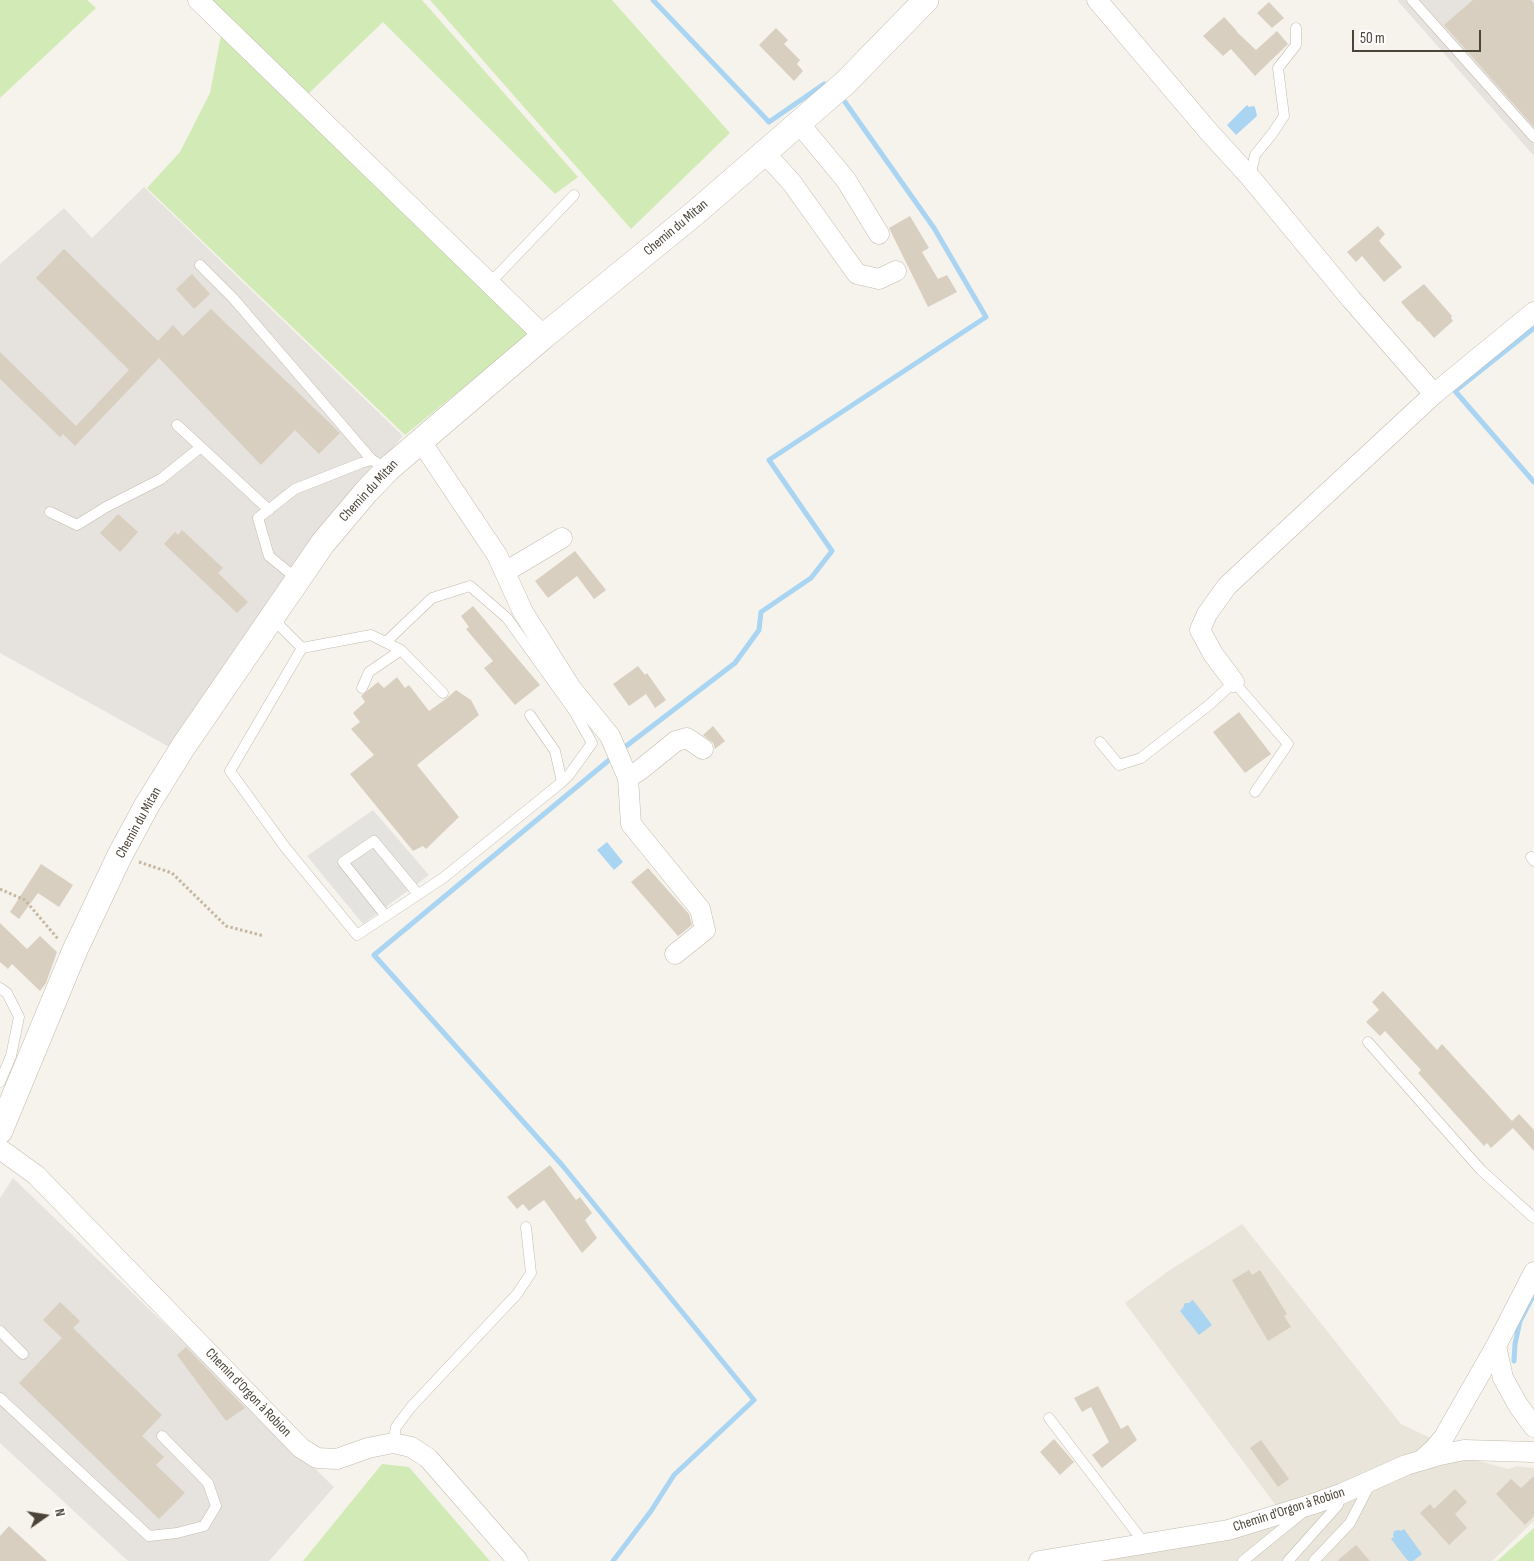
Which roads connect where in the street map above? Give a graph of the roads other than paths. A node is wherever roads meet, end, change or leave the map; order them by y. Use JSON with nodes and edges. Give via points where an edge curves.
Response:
{"nodes":[{"id":1,"x":198,"y":0,"type":"edge"},
{"id":2,"x":926,"y":0,"type":"edge"},
{"id":3,"x":1097,"y":0,"type":"edge"},
{"id":4,"x":1412,"y":0,"type":"edge"},
{"id":5,"x":1296,"y":28,"type":"dead end"},
{"id":6,"x":798,"y":122,"type":"junction"},
{"id":7,"x":1534,"y":137,"type":"edge"},
{"id":8,"x":764,"y":152,"type":"junction"},
{"id":9,"x":1250,"y":177,"type":"junction"},
{"id":10,"x":574,"y":195,"type":"dead end"},
{"id":11,"x":879,"y":234,"type":"dead end"},
{"id":12,"x":200,"y":265,"type":"dead end"},
{"id":13,"x":896,"y":271,"type":"dead end"},
{"id":14,"x":490,"y":283,"type":"junction"},
{"id":15,"x":1534,"y":312,"type":"edge"},
{"id":16,"x":544,"y":336,"type":"junction"},
{"id":17,"x":1434,"y":394,"type":"junction"},
{"id":18,"x":177,"y":425,"type":"dead end"},
{"id":19,"x":420,"y":440,"type":"junction"},
{"id":20,"x":201,"y":447,"type":"junction"},
{"id":21,"x":380,"y":464,"type":"junction"},
{"id":22,"x":269,"y":510,"type":"junction"},
{"id":23,"x":50,"y":512,"type":"dead end"},
{"id":24,"x":562,"y":538,"type":"dead end"},
{"id":25,"x":505,"y":572,"type":"junction"},
{"id":26,"x":297,"y":579,"type":"junction"},
{"id":27,"x":272,"y":617,"type":"junction"},
{"id":28,"x":386,"y":642,"type":"junction"},
{"id":29,"x":302,"y":648,"type":"junction"},
{"id":30,"x":401,"y":650,"type":"junction"},
{"id":31,"x":1234,"y":682,"type":"junction"},
{"id":32,"x":362,"y":688,"type":"dead end"},
{"id":33,"x":443,"y":694,"type":"dead end"},
{"id":34,"x":530,"y":715,"type":"dead end"},
{"id":35,"x":1100,"y":742,"type":"dead end"},
{"id":36,"x":703,"y":749,"type":"dead end"},
{"id":37,"x":628,"y":778,"type":"junction"},
{"id":38,"x":562,"y":782,"type":"junction"},
{"id":39,"x":1255,"y":792,"type":"dead end"},
{"id":40,"x":418,"y":894,"type":"junction"},
{"id":41,"x":385,"y":916,"type":"junction"},
{"id":42,"x":675,"y":954,"type":"dead end"},
{"id":43,"x":0,"y":988,"type":"edge"},
{"id":44,"x":1368,"y":1042,"type":"dead end"},
{"id":45,"x":0,"y":1082,"type":"edge"},
{"id":46,"x":0,"y":1131,"type":"edge"},
{"id":47,"x":0,"y":1149,"type":"edge"},
{"id":48,"x":1534,"y":1218,"type":"edge"},
{"id":49,"x":526,"y":1227,"type":"dead end"},
{"id":50,"x":1534,"y":1272,"type":"edge"},
{"id":51,"x":0,"y":1331,"type":"edge"},
{"id":52,"x":1496,"y":1346,"type":"junction"},
{"id":53,"x":23,"y":1354,"type":"dead end"},
{"id":54,"x":0,"y":1398,"type":"edge"},
{"id":55,"x":1050,"y":1418,"type":"dead end"},
{"id":56,"x":1534,"y":1427,"type":"edge"},
{"id":57,"x":162,"y":1436,"type":"dead end"},
{"id":58,"x":393,"y":1443,"type":"junction"},
{"id":59,"x":1534,"y":1452,"type":"edge"},
{"id":60,"x":1423,"y":1459,"type":"junction"},
{"id":61,"x":1371,"y":1481,"type":"junction"},
{"id":62,"x":1342,"y":1494,"type":"junction"},
{"id":63,"x":1313,"y":1504,"type":"junction"},
{"id":64,"x":1145,"y":1544,"type":"junction"},
{"id":65,"x":518,"y":1561,"type":"edge"},
{"id":66,"x":1039,"y":1561,"type":"edge"},
{"id":67,"x":1243,"y":1561,"type":"edge"},
{"id":68,"x":1288,"y":1561,"type":"edge"},
{"id":69,"x":1314,"y":1561,"type":"edge"}],
"edges":[{"from":1,"to":14,"type":"street"},
{"from":2,"to":6,"type":"street","name":"Chemin du Mitan","via":[[845,83]]},
{"from":3,"to":9,"type":"street"},
{"from":4,"to":7,"type":"lane"},
{"from":5,"to":9,"type":"lane","via":[[1296,45],[1278,68],[1284,116],[1255,155]]},
{"from":6,"to":8,"type":"street","name":"Chemin du Mitan"},
{"from":6,"to":11,"type":"street","via":[[846,180]]},
{"from":8,"to":13,"type":"street","via":[[792,183],[857,274],[879,279]]},
{"from":8,"to":16,"type":"street","name":"Chemin du Mitan","via":[[695,213]]},
{"from":9,"to":17,"type":"street"},
{"from":10,"to":14,"type":"lane"},
{"from":12,"to":21,"type":"lane"},
{"from":14,"to":16,"type":"street"},
{"from":15,"to":17,"type":"street"},
{"from":16,"to":19,"type":"street","name":"Chemin du Mitan"},
{"from":17,"to":31,"type":"street","via":[[1227,586],[1207,614],[1200,630]]},
{"from":18,"to":20,"type":"lane"},
{"from":19,"to":21,"type":"street","name":"Chemin du Mitan"},
{"from":19,"to":25,"type":"street"},
{"from":20,"to":22,"type":"lane"},
{"from":20,"to":23,"type":"lane","via":[[162,479],[77,525]]},
{"from":21,"to":22,"type":"lane","via":[[361,463],[295,489]]},
{"from":21,"to":26,"type":"street","name":"Chemin du Mitan","via":[[366,492]]},
{"from":22,"to":26,"type":"lane","via":[[258,518],[269,556]]},
{"from":24,"to":25,"type":"street"},
{"from":25,"to":37,"type":"street","via":[[523,612],[571,688],[598,708]]},
{"from":26,"to":27,"type":"street","name":"Chemin du Mitan"},
{"from":27,"to":29,"type":"lane"},
{"from":27,"to":46,"type":"street","name":"Chemin du Mitan","via":[[183,747],[120,855],[75,950]]},
{"from":28,"to":29,"type":"lane","via":[[371,635]]},
{"from":28,"to":30,"type":"lane"},
{"from":28,"to":38,"type":"lane","via":[[432,598],[470,586],[508,618],[574,711],[592,743]]},
{"from":29,"to":41,"type":"lane","via":[[230,771],[285,847],[357,935]]},
{"from":30,"to":32,"type":"lane","via":[[369,672]]},
{"from":30,"to":33,"type":"lane"},
{"from":31,"to":35,"type":"lane","via":[[1141,758],[1119,765]]},
{"from":31,"to":39,"type":"lane","via":[[1288,744]]},
{"from":34,"to":38,"type":"lane","via":[[555,751]]},
{"from":36,"to":37,"type":"street","via":[[687,738],[676,741]]},
{"from":37,"to":42,"type":"street","via":[[631,824],[700,909],[705,930]]},
{"from":38,"to":40,"type":"lane","via":[[443,878]]},
{"from":40,"to":41,"type":"lane"},
{"from":40,"to":41,"type":"lane","via":[[374,841],[343,862]]},
{"from":43,"to":45,"type":"lane","via":[[8,993],[19,1017],[11,1056]]},
{"from":44,"to":48,"type":"lane","via":[[1480,1170]]},
{"from":47,"to":58,"type":"street","name":"Chemin d'Orgon à Robion","via":[[36,1175],[301,1448],[317,1458],[337,1460]]},
{"from":49,"to":58,"type":"lane","via":[[531,1273],[517,1294],[411,1407],[396,1427]]},
{"from":50,"to":52,"type":"street"},
{"from":51,"to":53,"type":"lane"},
{"from":52,"to":56,"type":"street","via":[[1503,1378]]},
{"from":52,"to":60,"type":"street","via":[[1444,1437]]},
{"from":54,"to":57,"type":"lane","via":[[150,1536],[177,1534],[204,1526],[216,1506],[208,1483]]},
{"from":55,"to":64,"type":"lane"},
{"from":58,"to":65,"type":"street","name":"Chemin d'Orgon à Robion","via":[[411,1447],[428,1458]]},
{"from":59,"to":60,"type":"street","name":"Chemin d'Orgon à Robion","via":[[1464,1450]]},
{"from":60,"to":61,"type":"street","name":"Chemin d'Orgon à Robion"},
{"from":61,"to":62,"type":"street","name":"Chemin d'Orgon à Robion"},
{"from":61,"to":69,"type":"lane","via":[[1350,1523]]},
{"from":62,"to":63,"type":"street","name":"Chemin d'Orgon à Robion"},
{"from":62,"to":68,"type":"lane","via":[[1338,1505]]},
{"from":63,"to":64,"type":"street","name":"Chemin d'Orgon à Robion","via":[[1228,1530]]},
{"from":63,"to":67,"type":"lane"},
{"from":64,"to":66,"type":"street","name":"Chemin d'Orgon à Robion"}]}
